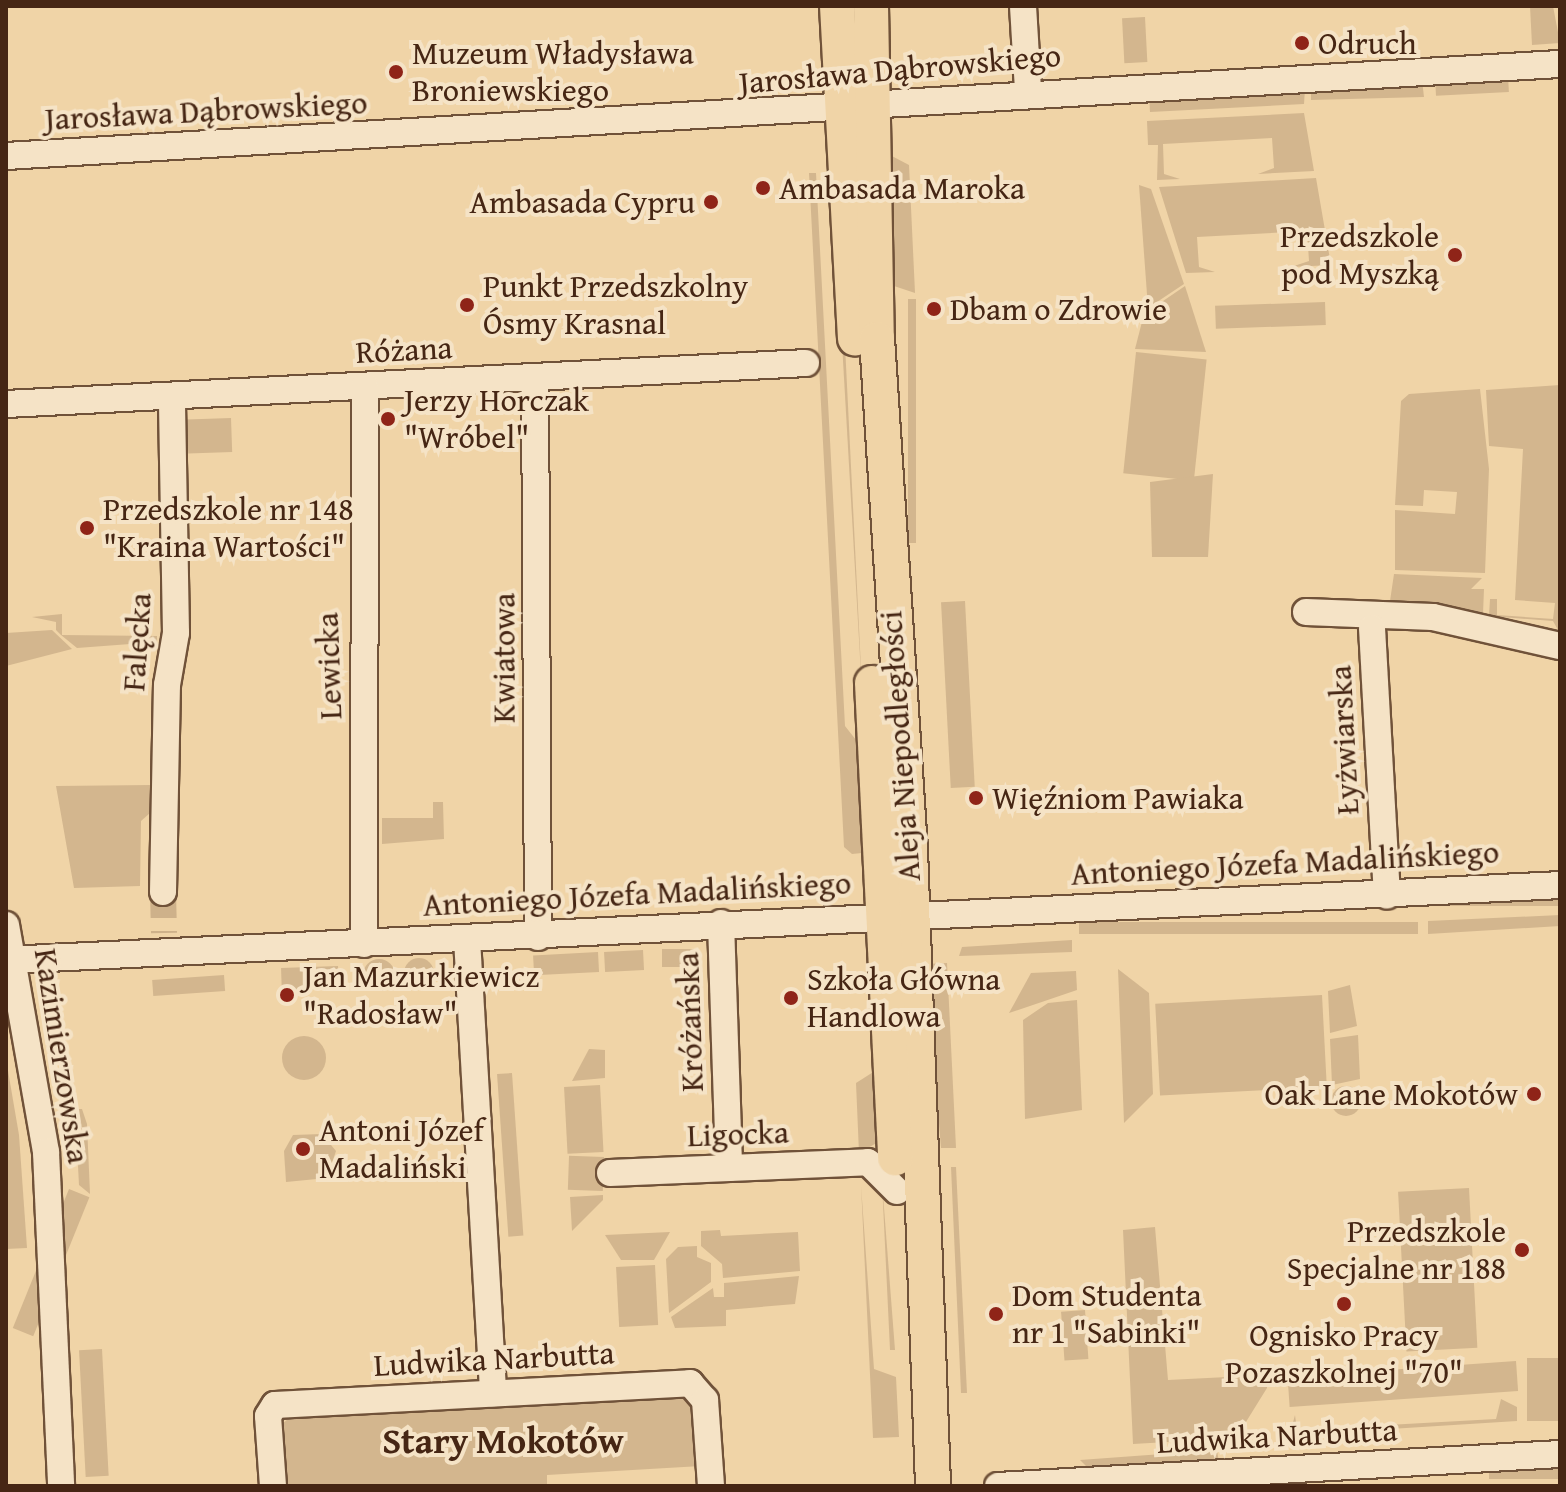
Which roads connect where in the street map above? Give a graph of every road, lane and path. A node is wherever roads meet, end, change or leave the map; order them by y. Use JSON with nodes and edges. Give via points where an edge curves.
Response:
{"nodes":[{"id":1,"x":837,"y":6,"type":"edge"},
{"id":2,"x":871,"y":6,"type":"edge"},
{"id":3,"x":1023,"y":6,"type":"edge"},
{"id":4,"x":1560,"y":64,"type":"edge"},
{"id":5,"x":1028,"y":91,"type":"junction"},
{"id":6,"x":858,"y":105,"type":"junction"},
{"id":7,"x":6,"y":156,"type":"edge"},
{"id":8,"x":806,"y":363,"type":"dead end"},
{"id":9,"x":535,"y":378,"type":"junction"},
{"id":10,"x":365,"y":386,"type":"junction"},
{"id":11,"x":172,"y":398,"type":"junction"},
{"id":12,"x":6,"y":404,"type":"edge"},
{"id":13,"x":1306,"y":612,"type":"dead end"},
{"id":14,"x":1372,"y":628,"type":"dead end"},
{"id":15,"x":1560,"y":646,"type":"edge"},
{"id":16,"x":1560,"y":885,"type":"edge"},
{"id":17,"x":163,"y":892,"type":"tunnel mouth"},
{"id":18,"x":1387,"y":896,"type":"junction"},
{"id":19,"x":898,"y":914,"type":"junction"},
{"id":20,"x":721,"y":923,"type":"junction"},
{"id":21,"x":6,"y":925,"type":"edge"},
{"id":22,"x":538,"y":937,"type":"junction"},
{"id":23,"x":467,"y":939,"type":"junction"},
{"id":24,"x":364,"y":944,"type":"junction"},
{"id":25,"x":11,"y":960,"type":"edge"},
{"id":26,"x":894,"y":1120,"type":"junction"},
{"id":27,"x":868,"y":1162,"type":"junction"},
{"id":28,"x":729,"y":1168,"type":"junction"},
{"id":29,"x":610,"y":1173,"type":"dead end"},
{"id":30,"x":897,"y":1191,"type":"junction"},
{"id":31,"x":493,"y":1393,"type":"junction"},
{"id":32,"x":1560,"y":1454,"type":"edge"},
{"id":33,"x":1412,"y":1474,"type":"edge"},
{"id":34,"x":1171,"y":1481,"type":"edge"},
{"id":35,"x":61,"y":1486,"type":"edge"},
{"id":36,"x":273,"y":1486,"type":"edge"},
{"id":37,"x":711,"y":1486,"type":"edge"},
{"id":38,"x":912,"y":1486,"type":"edge"},
{"id":39,"x":933,"y":1486,"type":"edge"},
{"id":40,"x":998,"y":1486,"type":"edge"}],
"edges":[{"from":1,"to":6,"type":"main road","name":"Aleja Niepodległości"},
{"from":2,"to":6,"type":"main road","name":"Aleja Niepodległości"},
{"from":3,"to":5,"type":"street"},
{"from":4,"to":5,"type":"street","name":"Jarosława Dąbrowskiego"},
{"from":5,"to":6,"type":"street","name":"Jarosława Dąbrowskiego"},
{"from":6,"to":7,"type":"street","name":"Jarosława Dąbrowskiego"},
{"from":6,"to":19,"type":"main road","name":"Aleja Niepodległości","via":[[877,339]]},
{"from":8,"to":9,"type":"street","name":"Różana"},
{"from":9,"to":10,"type":"street","name":"Różana"},
{"from":9,"to":22,"type":"street","name":"Kwiatowa"},
{"from":10,"to":11,"type":"street","name":"Różana"},
{"from":10,"to":24,"type":"street","name":"Lewicka"},
{"from":11,"to":12,"type":"street","name":"Różana"},
{"from":11,"to":17,"type":"street","name":"Falęcka","via":[[176,633],[167,685]]},
{"from":13,"to":15,"type":"street","via":[[1433,617]]},
{"from":14,"to":18,"type":"street","name":"Łyżwiarska"},
{"from":16,"to":18,"type":"street","name":"Antoniego Józefa Madalińskiego"},
{"from":18,"to":19,"type":"street","name":"Antoniego Józefa Madalińskiego"},
{"from":19,"to":20,"type":"street","name":"Antoniego Józefa Madalińskiego"},
{"from":19,"to":26,"type":"main road","name":"Aleja Niepodległości"},
{"from":19,"to":39,"type":"main road","name":"Aleja Niepodległości"},
{"from":20,"to":22,"type":"street","name":"Antoniego Józefa Madalińskiego"},
{"from":20,"to":28,"type":"street","name":"Króżańska"},
{"from":21,"to":25,"type":"street","name":"Kazimierzowska"},
{"from":22,"to":23,"type":"street","name":"Antoniego Józefa Madalińskiego"},
{"from":23,"to":24,"type":"street","name":"Antoniego Józefa Madalińskiego"},
{"from":23,"to":31,"type":"street"},
{"from":24,"to":25,"type":"street","name":"Antoniego Józefa Madalińskiego","via":[[164,943]]},
{"from":25,"to":35,"type":"street","name":"Kazimierzowska","via":[[46,1152]]},
{"from":26,"to":27,"type":"street"},
{"from":26,"to":30,"type":"main road","name":"Aleja Niepodległości"},
{"from":27,"to":28,"type":"street","name":"Ligocka"},
{"from":27,"to":30,"type":"street"},
{"from":28,"to":29,"type":"street","name":"Ligocka"},
{"from":30,"to":38,"type":"main road","name":"Aleja Niepodległości"},
{"from":31,"to":36,"type":"street","name":"Ludwika Narbutta","via":[[275,1405],[268,1422]]},
{"from":31,"to":37,"type":"street","name":"Ludwika Narbutta","via":[[696,1385],[705,1400]]},
{"from":32,"to":33,"type":"street","name":"Ludwika Narbutta"},
{"from":33,"to":34,"type":"street","name":"Ludwika Narbutta"},
{"from":34,"to":40,"type":"street","name":"Ludwika Narbutta"}]}
